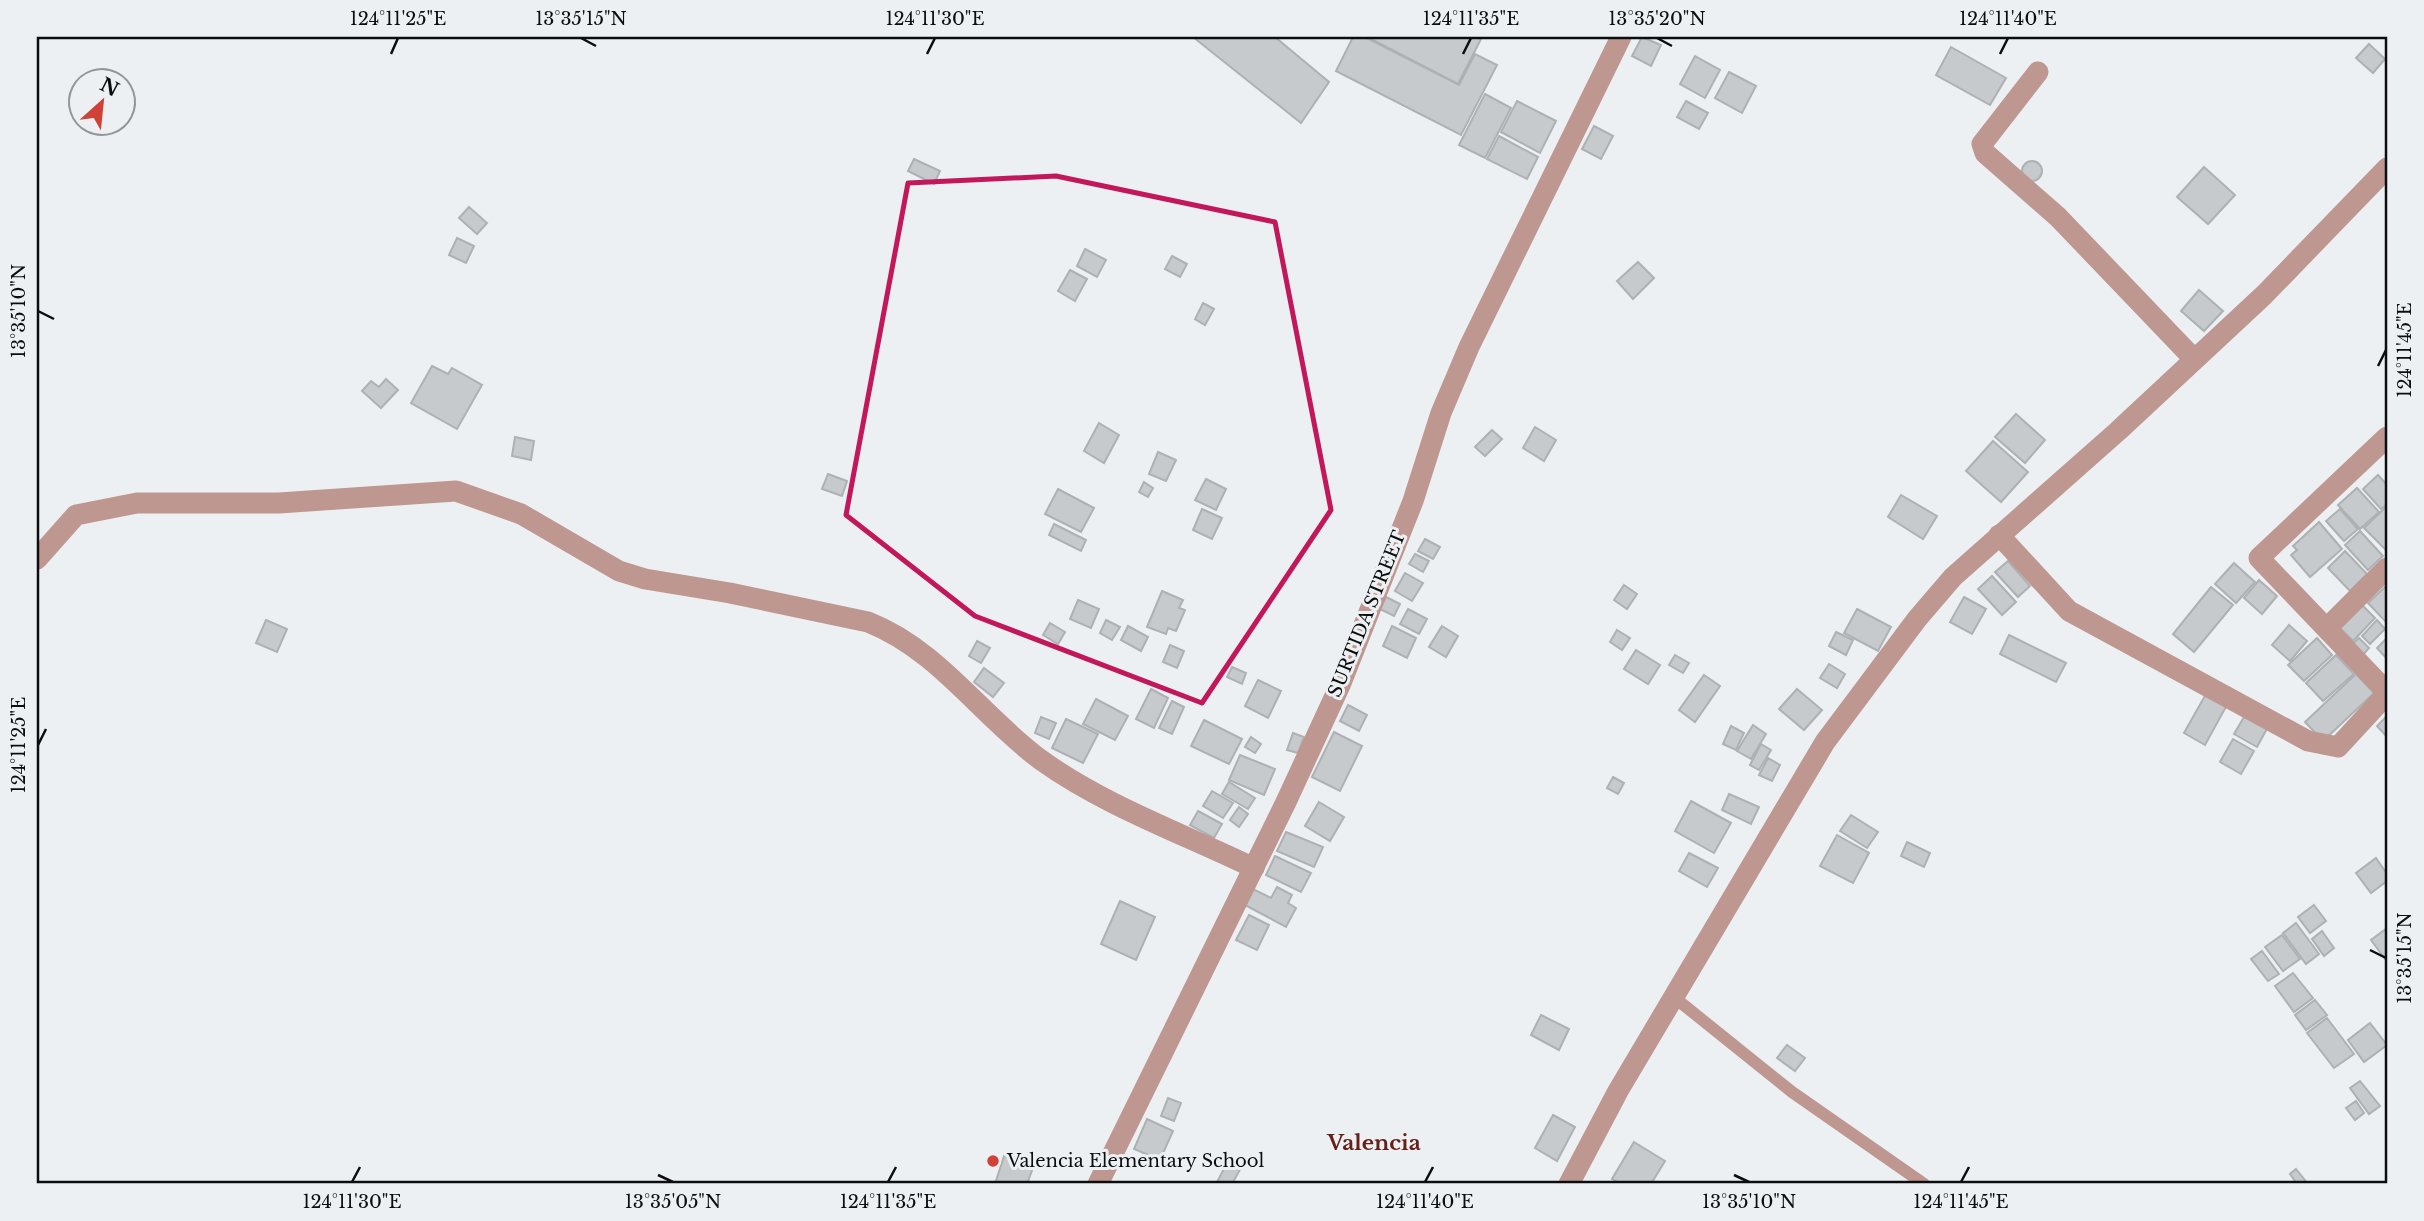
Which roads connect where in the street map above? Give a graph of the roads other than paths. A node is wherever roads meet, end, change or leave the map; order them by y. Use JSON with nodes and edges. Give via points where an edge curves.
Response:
{"nodes":[{"id":1,"x":1621,"y":37,"type":"edge"},
{"id":2,"x":2038,"y":72,"type":"dead end"},
{"id":3,"x":2387,"y":168,"type":"edge"},
{"id":4,"x":2193,"y":358,"type":"junction"},
{"id":5,"x":2387,"y":437,"type":"edge"},
{"id":6,"x":1999,"y":535,"type":"junction"},
{"id":7,"x":37,"y":559,"type":"edge"},
{"id":8,"x":2387,"y":568,"type":"edge"},
{"id":9,"x":2328,"y":627,"type":"junction"},
{"id":10,"x":2387,"y":693,"type":"edge"},
{"id":11,"x":1254,"y":868,"type":"junction"},
{"id":12,"x":1675,"y":998,"type":"junction"},
{"id":13,"x":1098,"y":1184,"type":"edge"},
{"id":14,"x":1569,"y":1184,"type":"edge"},
{"id":15,"x":1924,"y":1184,"type":"edge"}],
"edges":[{"from":1,"to":11,"type":"street","name":"SURTIDA STREET","via":[[1469,346],[1360,638]]},
{"from":2,"to":4,"type":"street","via":[[1982,144],[1985,153],[2058,216]]},
{"from":3,"to":4,"type":"street","via":[[2273,286]]},
{"from":4,"to":6,"type":"street"},
{"from":5,"to":9,"type":"street","via":[[2259,558]]},
{"from":6,"to":10,"type":"street","via":[[2069,611],[2308,741],[2338,747]]},
{"from":6,"to":12,"type":"street","via":[[1941,591],[1843,715]]},
{"from":7,"to":11,"type":"street","via":[[76,514],[137,503],[279,503],[456,491],[521,514],[619,570],[645,579],[730,593],[886,629],[926,654],[1052,768]]},
{"from":8,"to":9,"type":"street"},
{"from":9,"to":10,"type":"street"},
{"from":11,"to":13,"type":"street","name":"SURTIDA STREET"},
{"from":12,"to":14,"type":"street"},
{"from":12,"to":15,"type":"lane","via":[[1792,1092]]}]}
